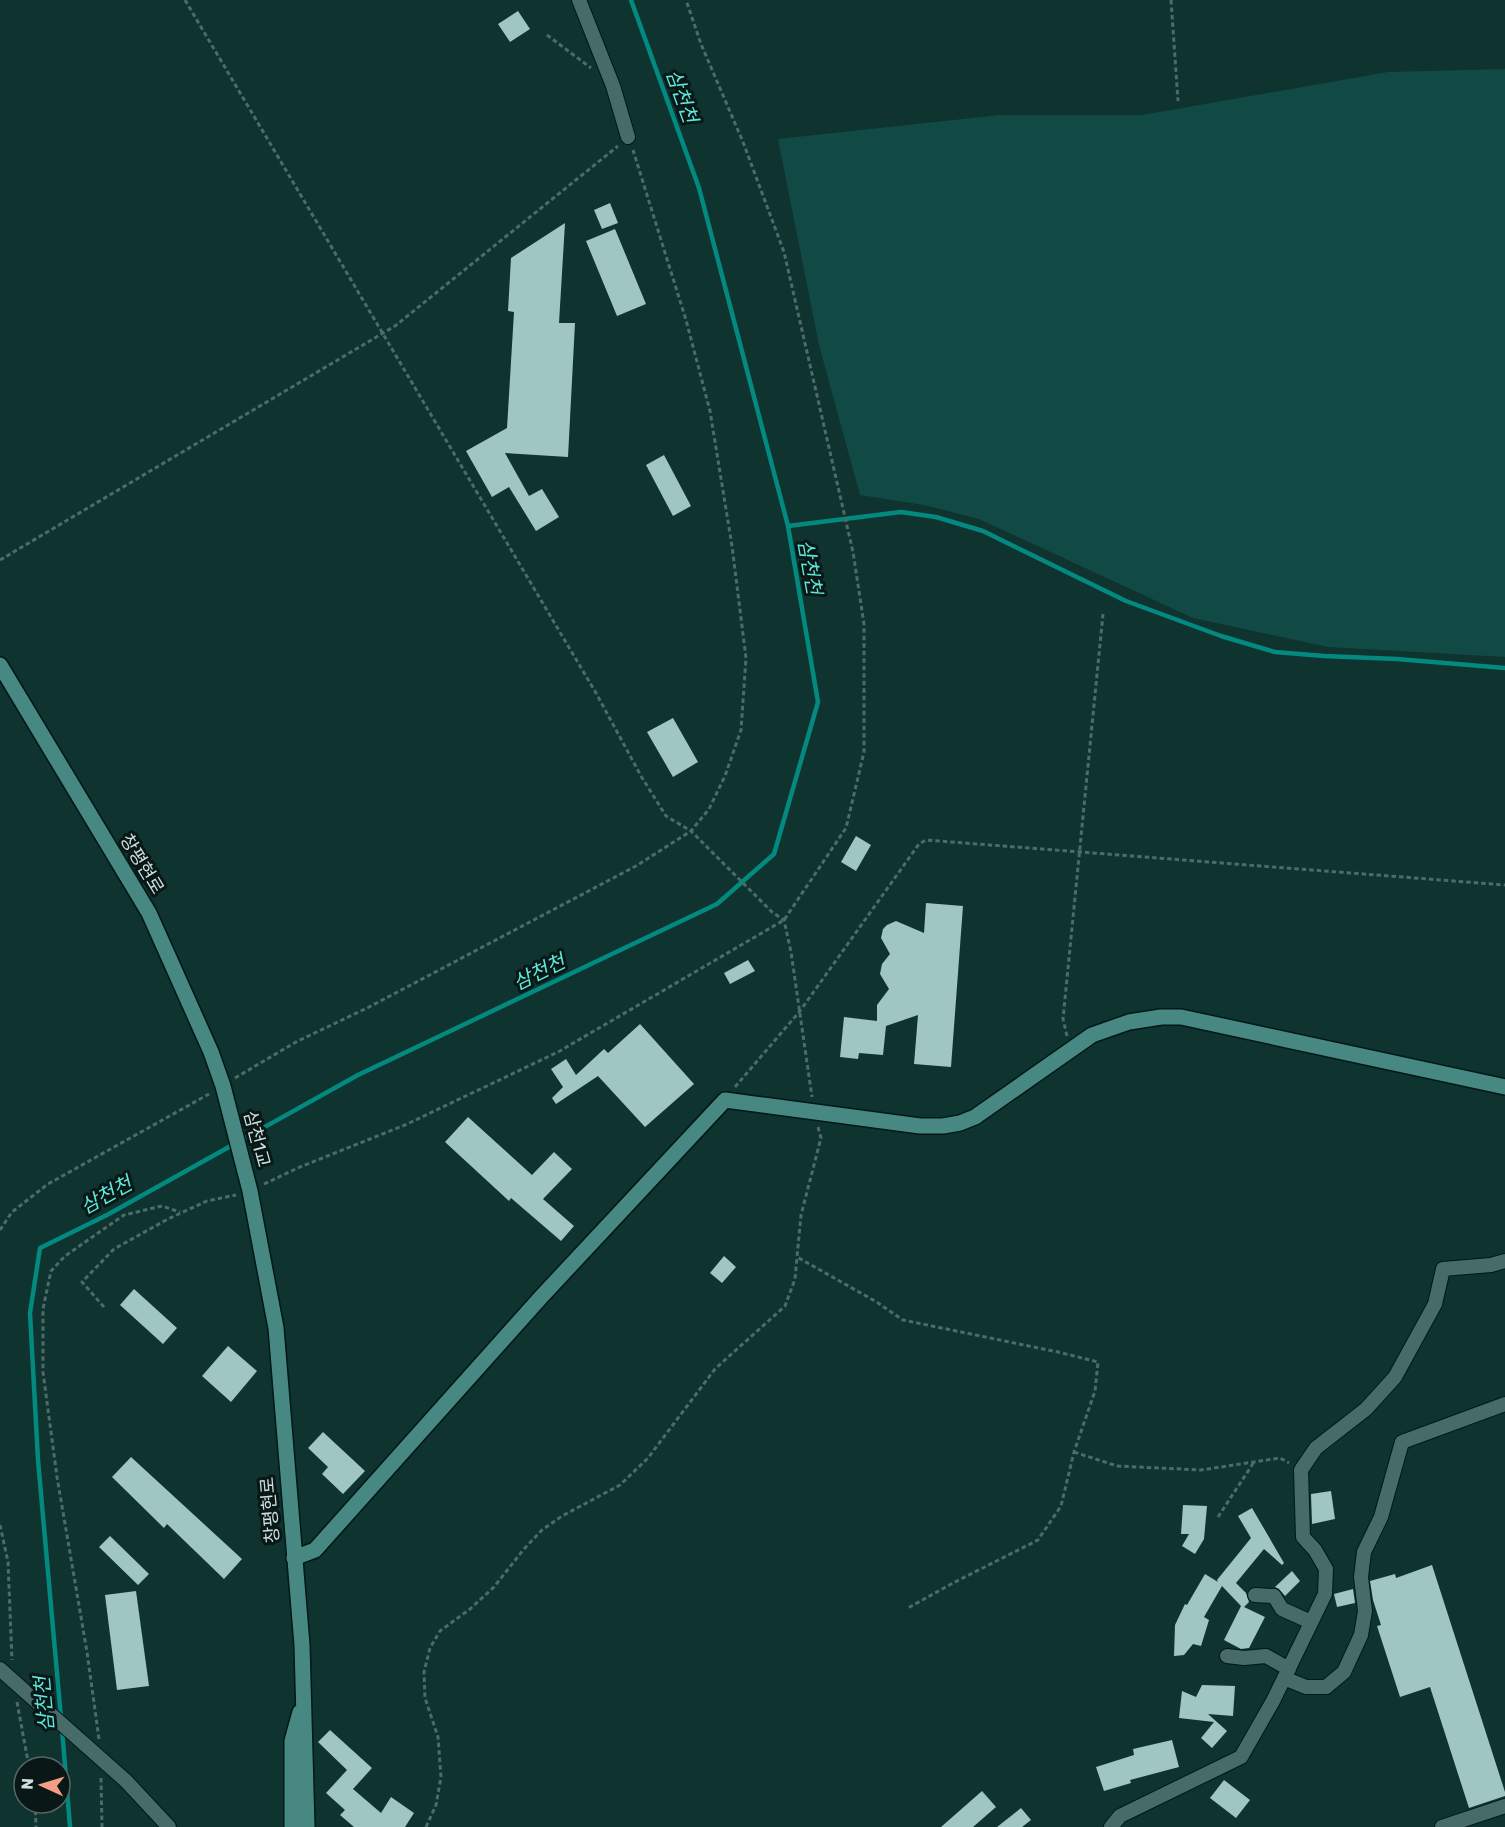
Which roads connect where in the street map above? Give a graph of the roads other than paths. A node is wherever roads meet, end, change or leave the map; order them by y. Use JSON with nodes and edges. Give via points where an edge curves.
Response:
{"nodes":[{"id":1,"x":579,"y":0,"type":"edge"},
{"id":2,"x":628,"y":137,"type":"road end"},
{"id":3,"x":0,"y":665,"type":"edge"},
{"id":4,"x":1505,"y":1087,"type":"edge"},
{"id":5,"x":224,"y":1091,"type":"joint"},
{"id":6,"x":250,"y":1191,"type":"joint"},
{"id":7,"x":1505,"y":1261,"type":"edge"},
{"id":8,"x":1505,"y":1404,"type":"edge"},
{"id":9,"x":294,"y":1558,"type":"junction"},
{"id":10,"x":1255,"y":1595,"type":"dead end"},
{"id":11,"x":1311,"y":1622,"type":"junction"},
{"id":12,"x":1227,"y":1656,"type":"dead end"},
{"id":13,"x":0,"y":1669,"type":"edge"},
{"id":14,"x":1286,"y":1674,"type":"junction"},
{"id":15,"x":1505,"y":1806,"type":"edge"},
{"id":16,"x":303,"y":1826,"type":"edge"},
{"id":17,"x":169,"y":1827,"type":"edge"},
{"id":18,"x":1111,"y":1827,"type":"edge"},
{"id":19,"x":1442,"y":1827,"type":"edge"}],
"edges":[{"from":1,"to":2,"type":"street","via":[[613,86]]},
{"from":3,"to":5,"type":"street","name":"창평현로","via":[[149,913],[211,1052]]},
{"from":4,"to":9,"type":"street","via":[[1181,1017],[1161,1017],[1129,1022],[1092,1035],[988,1109],[960,1123],[920,1126],[725,1100],[542,1296],[315,1550]]},
{"from":5,"to":6,"type":"street","name":"삼천1교"},
{"from":6,"to":9,"type":"street","name":"창평현로","via":[[276,1328]]},
{"from":7,"to":11,"type":"street","via":[[1443,1269],[1435,1304],[1395,1377],[1366,1409],[1316,1448],[1301,1470],[1303,1537],[1326,1569],[1325,1594]]},
{"from":8,"to":14,"type":"street","via":[[1402,1442],[1381,1517],[1364,1552],[1361,1577],[1365,1611],[1361,1635],[1344,1672],[1326,1688],[1306,1687]]},
{"from":9,"to":16,"type":"street","name":"창평현로","via":[[304,1697]]},
{"from":10,"to":11,"type":"street","via":[[1274,1596],[1282,1609]]},
{"from":11,"to":14,"type":"street"},
{"from":12,"to":14,"type":"street","via":[[1266,1656]]},
{"from":13,"to":17,"type":"street","bridge":true,"via":[[126,1781]]},
{"from":14,"to":18,"type":"street","via":[[1241,1757],[1120,1816]]},
{"from":15,"to":19,"type":"street"}]}
